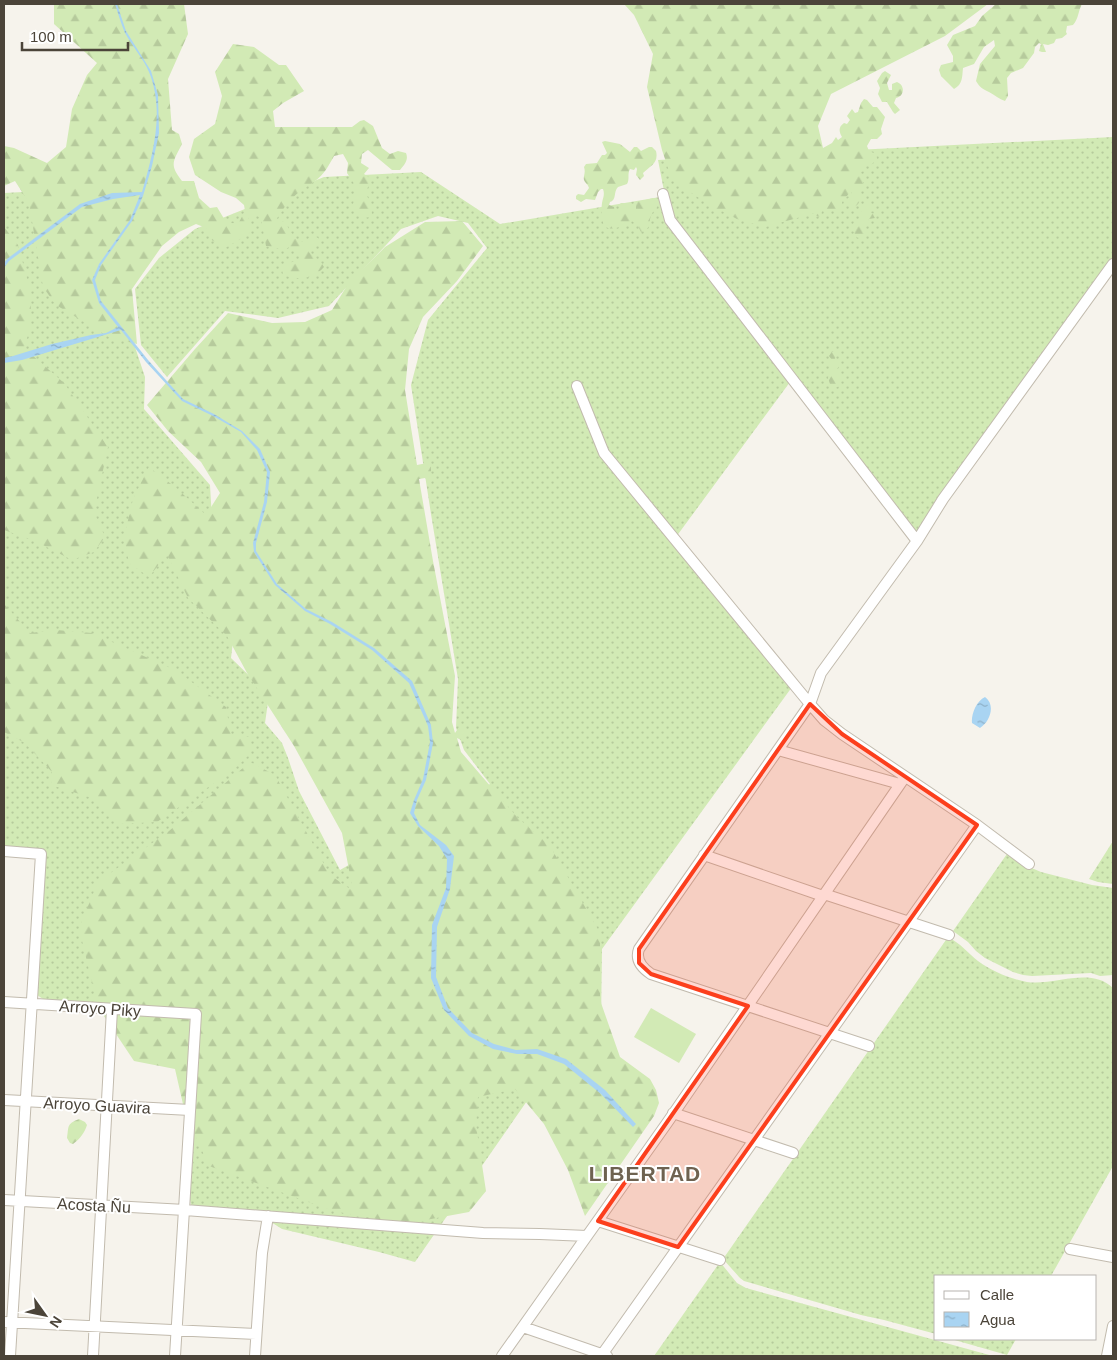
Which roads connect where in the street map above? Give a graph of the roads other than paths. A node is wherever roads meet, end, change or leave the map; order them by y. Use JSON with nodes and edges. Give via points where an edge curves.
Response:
{"nodes":[{"id":1,"x":662,"y":194,"type":"dead end"},
{"id":2,"x":1113,"y":264,"type":"edge"},
{"id":3,"x":577,"y":386,"type":"dead end"},
{"id":4,"x":916,"y":541,"type":"junction"},
{"id":5,"x":810,"y":704,"type":"junction"},
{"id":6,"x":778,"y":750,"type":"junction"},
{"id":7,"x":902,"y":780,"type":"junction"},
{"id":8,"x":977,"y":825,"type":"junction"},
{"id":9,"x":4,"y":851,"type":"edge"},
{"id":10,"x":704,"y":855,"type":"junction"},
{"id":11,"x":1029,"y":864,"type":"dead end"},
{"id":12,"x":823,"y":895,"type":"junction"},
{"id":13,"x":908,"y":922,"type":"junction"},
{"id":14,"x":948,"y":935,"type":"dead end"},
{"id":15,"x":4,"y":1002,"type":"edge"},
{"id":16,"x":32,"y":1004,"type":"junction"},
{"id":17,"x":748,"y":1006,"type":"junction"},
{"id":18,"x":112,"y":1009,"type":"junction"},
{"id":19,"x":830,"y":1033,"type":"junction"},
{"id":20,"x":869,"y":1046,"type":"dead end"},
{"id":21,"x":4,"y":1100,"type":"edge"},
{"id":22,"x":26,"y":1101,"type":"junction"},
{"id":23,"x":107,"y":1105,"type":"junction"},
{"id":24,"x":190,"y":1110,"type":"junction"},
{"id":25,"x":674,"y":1114,"type":"junction"},
{"id":26,"x":754,"y":1140,"type":"junction"},
{"id":27,"x":793,"y":1153,"type":"dead end"},
{"id":28,"x":4,"y":1200,"type":"edge"},
{"id":29,"x":19,"y":1201,"type":"junction"},
{"id":30,"x":101,"y":1205,"type":"junction"},
{"id":31,"x":185,"y":1210,"type":"junction"},
{"id":32,"x":268,"y":1216,"type":"junction"},
{"id":33,"x":598,"y":1221,"type":"junction"},
{"id":34,"x":587,"y":1236,"type":"junction"},
{"id":35,"x":678,"y":1247,"type":"junction"},
{"id":36,"x":1070,"y":1249,"type":"dead end"},
{"id":37,"x":1113,"y":1257,"type":"edge"},
{"id":38,"x":720,"y":1260,"type":"dead end"},
{"id":39,"x":8,"y":1322,"type":"edge"},
{"id":40,"x":95,"y":1326,"type":"junction"},
{"id":41,"x":1113,"y":1326,"type":"edge"},
{"id":42,"x":523,"y":1327,"type":"junction"},
{"id":43,"x":177,"y":1330,"type":"junction"},
{"id":44,"x":256,"y":1334,"type":"junction"},
{"id":45,"x":10,"y":1356,"type":"edge"},
{"id":46,"x":93,"y":1356,"type":"edge"},
{"id":47,"x":175,"y":1356,"type":"edge"},
{"id":48,"x":255,"y":1356,"type":"edge"},
{"id":49,"x":502,"y":1356,"type":"edge"},
{"id":50,"x":603,"y":1356,"type":"edge"},
{"id":51,"x":1107,"y":1356,"type":"edge"}],
"edges":[{"from":1,"to":4,"type":"street","via":[[670,220]]},
{"from":2,"to":4,"type":"street"},
{"from":3,"to":5,"type":"street","via":[[604,453]]},
{"from":4,"to":5,"type":"street","via":[[821,673]]},
{"from":5,"to":6,"type":"street"},
{"from":5,"to":7,"type":"street","via":[[824,720]]},
{"from":6,"to":7,"type":"street"},
{"from":6,"to":10,"type":"street"},
{"from":7,"to":8,"type":"street"},
{"from":7,"to":12,"type":"street"},
{"from":8,"to":11,"type":"street"},
{"from":8,"to":13,"type":"street"},
{"from":9,"to":16,"type":"street","via":[[41,854]]},
{"from":10,"to":12,"type":"street"},
{"from":10,"to":17,"type":"street","via":[[639,949],[639,963],[651,974]]},
{"from":12,"to":13,"type":"street"},
{"from":12,"to":17,"type":"street"},
{"from":13,"to":14,"type":"street"},
{"from":13,"to":19,"type":"street"},
{"from":15,"to":16,"type":"street","name":"Arroyo Piky"},
{"from":16,"to":18,"type":"street","name":"Arroyo Piky"},
{"from":16,"to":22,"type":"street"},
{"from":17,"to":19,"type":"street"},
{"from":17,"to":25,"type":"street"},
{"from":18,"to":23,"type":"street"},
{"from":18,"to":24,"type":"street","name":"Arroyo Piky","via":[[196,1014]]},
{"from":19,"to":20,"type":"street"},
{"from":19,"to":26,"type":"street"},
{"from":21,"to":22,"type":"street","name":"Arroyo Guavira"},
{"from":22,"to":23,"type":"street","name":"Arroyo Guavira"},
{"from":22,"to":29,"type":"street"},
{"from":23,"to":24,"type":"street","name":"Arroyo Guavira"},
{"from":23,"to":30,"type":"street"},
{"from":24,"to":31,"type":"street"},
{"from":25,"to":26,"type":"street"},
{"from":25,"to":33,"type":"street"},
{"from":26,"to":27,"type":"street"},
{"from":26,"to":35,"type":"street"},
{"from":28,"to":29,"type":"street","name":"Acosta Ñu"},
{"from":29,"to":30,"type":"street","name":"Acosta Ñu"},
{"from":29,"to":39,"type":"street"},
{"from":30,"to":31,"type":"street","name":"Acosta Ñu"},
{"from":30,"to":40,"type":"street"},
{"from":31,"to":32,"type":"street","name":"Acosta Ñu"},
{"from":31,"to":43,"type":"street"},
{"from":32,"to":34,"type":"street","name":"Acosta Ñu","via":[[483,1233]]},
{"from":32,"to":44,"type":"street"},
{"from":33,"to":34,"type":"street"},
{"from":33,"to":35,"type":"street"},
{"from":34,"to":42,"type":"street"},
{"from":35,"to":38,"type":"street"},
{"from":35,"to":50,"type":"street"},
{"from":36,"to":37,"type":"street"},
{"from":39,"to":40,"type":"street"},
{"from":39,"to":45,"type":"street"},
{"from":40,"to":43,"type":"street"},
{"from":40,"to":46,"type":"street"},
{"from":41,"to":51,"type":"street"},
{"from":42,"to":49,"type":"street"},
{"from":42,"to":50,"type":"street"},
{"from":43,"to":44,"type":"street"},
{"from":43,"to":47,"type":"street"},
{"from":44,"to":48,"type":"street"}]}
